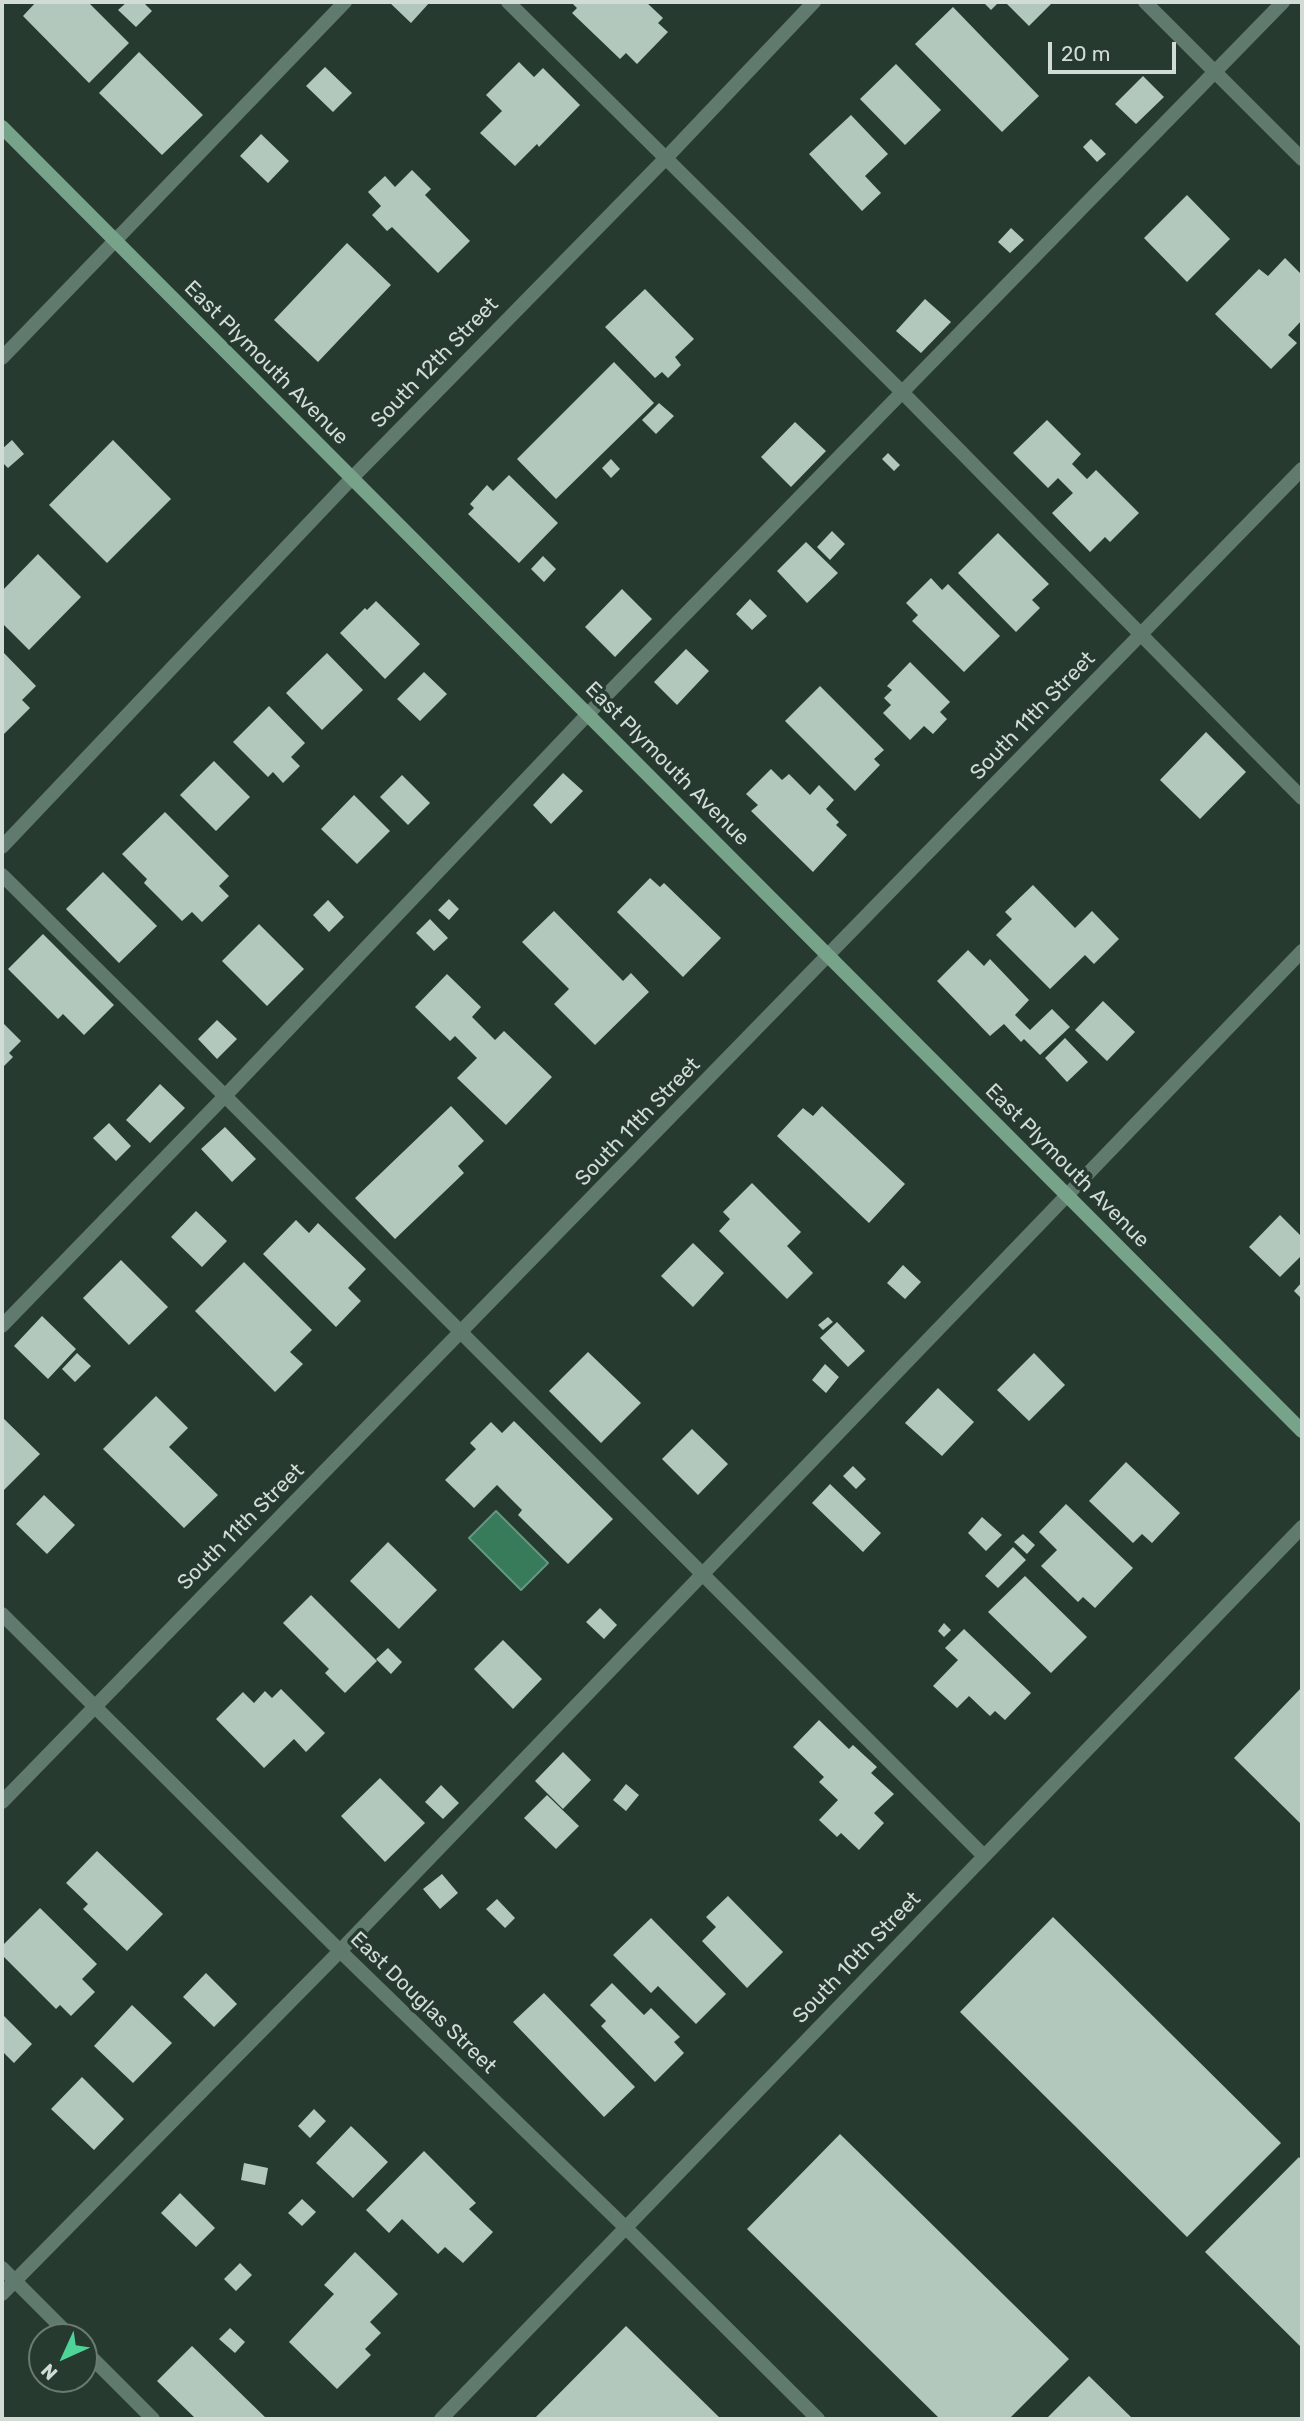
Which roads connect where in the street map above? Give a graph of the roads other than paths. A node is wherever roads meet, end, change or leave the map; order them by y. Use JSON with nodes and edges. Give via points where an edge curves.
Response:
{"nodes":[{"id":1,"x":345,"y":2,"type":"edge"},
{"id":2,"x":508,"y":2,"type":"edge"},
{"id":3,"x":814,"y":2,"type":"edge"},
{"id":4,"x":1145,"y":2,"type":"edge"},
{"id":5,"x":1283,"y":2,"type":"edge"},
{"id":6,"x":1215,"y":72,"type":"junction"},
{"id":7,"x":2,"y":127,"type":"edge"},
{"id":8,"x":665,"y":159,"type":"junction"},
{"id":9,"x":1302,"y":159,"type":"edge"},
{"id":10,"x":115,"y":242,"type":"junction"},
{"id":11,"x":2,"y":358,"type":"edge"},
{"id":12,"x":901,"y":391,"type":"junction"},
{"id":13,"x":1302,"y":469,"type":"edge"},
{"id":14,"x":352,"y":478,"type":"junction"},
{"id":15,"x":1142,"y":635,"type":"junction"},
{"id":16,"x":588,"y":714,"type":"junction"},
{"id":17,"x":1302,"y":798,"type":"edge"},
{"id":18,"x":2,"y":847,"type":"edge"},
{"id":19,"x":2,"y":875,"type":"edge"},
{"id":20,"x":1302,"y":951,"type":"edge"},
{"id":21,"x":828,"y":955,"type":"junction"},
{"id":22,"x":225,"y":1096,"type":"junction"},
{"id":23,"x":1068,"y":1196,"type":"junction"},
{"id":24,"x":2,"y":1326,"type":"edge"},
{"id":25,"x":462,"y":1333,"type":"junction"},
{"id":26,"x":1302,"y":1432,"type":"edge"},
{"id":27,"x":1302,"y":1527,"type":"edge"},
{"id":28,"x":702,"y":1574,"type":"junction"},
{"id":29,"x":2,"y":1614,"type":"edge"},
{"id":30,"x":95,"y":1706,"type":"junction"},
{"id":31,"x":2,"y":1802,"type":"edge"},
{"id":32,"x":984,"y":1856,"type":"junction"},
{"id":33,"x":340,"y":1951,"type":"junction"},
{"id":34,"x":626,"y":2228,"type":"junction"},
{"id":35,"x":2,"y":2268,"type":"edge"},
{"id":36,"x":15,"y":2281,"type":"junction"},
{"id":37,"x":2,"y":2294,"type":"edge"},
{"id":38,"x":57,"y":2323,"type":"edge"},
{"id":39,"x":98,"y":2364,"type":"edge"},
{"id":40,"x":153,"y":2419,"type":"edge"},
{"id":41,"x":441,"y":2419,"type":"edge"},
{"id":42,"x":818,"y":2419,"type":"edge"}],
"edges":[{"from":1,"to":10,"type":"street"},
{"from":2,"to":8,"type":"street"},
{"from":3,"to":8,"type":"street","name":"South 12th Street"},
{"from":4,"to":6,"type":"street"},
{"from":5,"to":6,"type":"street"},
{"from":6,"to":9,"type":"street"},
{"from":6,"to":12,"type":"street"},
{"from":7,"to":10,"type":"main road","name":"East Plymouth Avenue"},
{"from":8,"to":12,"type":"street"},
{"from":8,"to":14,"type":"street","name":"South 12th Street"},
{"from":10,"to":11,"type":"street"},
{"from":10,"to":14,"type":"main road","name":"East Plymouth Avenue"},
{"from":12,"to":15,"type":"street"},
{"from":12,"to":16,"type":"street"},
{"from":13,"to":15,"type":"street","name":"South 11th Street"},
{"from":14,"to":16,"type":"main road","name":"East Plymouth Avenue"},
{"from":14,"to":18,"type":"street","name":"South 12th Street"},
{"from":15,"to":17,"type":"street"},
{"from":15,"to":21,"type":"street","name":"South 11th Street"},
{"from":16,"to":21,"type":"main road","name":"East Plymouth Avenue"},
{"from":16,"to":22,"type":"street"},
{"from":19,"to":22,"type":"street"},
{"from":20,"to":23,"type":"street"},
{"from":21,"to":23,"type":"main road","name":"East Plymouth Avenue"},
{"from":21,"to":25,"type":"street","name":"South 11th Street"},
{"from":22,"to":24,"type":"street"},
{"from":22,"to":25,"type":"street"},
{"from":23,"to":26,"type":"main road","name":"East Plymouth Avenue"},
{"from":23,"to":28,"type":"street"},
{"from":25,"to":28,"type":"street"},
{"from":25,"to":30,"type":"street","name":"South 11th Street"},
{"from":27,"to":32,"type":"street","name":"South 10th Street"},
{"from":28,"to":32,"type":"street"},
{"from":28,"to":33,"type":"street"},
{"from":29,"to":30,"type":"street","name":"East Douglas Street"},
{"from":30,"to":31,"type":"street","name":"South 11th Street"},
{"from":30,"to":33,"type":"street","name":"East Douglas Street"},
{"from":32,"to":34,"type":"street","name":"South 10th Street"},
{"from":33,"to":34,"type":"street","name":"East Douglas Street"},
{"from":33,"to":36,"type":"street"},
{"from":34,"to":41,"type":"street","name":"South 10th Street"},
{"from":34,"to":42,"type":"street","name":"East Douglas Street"},
{"from":35,"to":36,"type":"street"},
{"from":36,"to":37,"type":"street"},
{"from":36,"to":38,"type":"street"},
{"from":39,"to":40,"type":"street"}]}
